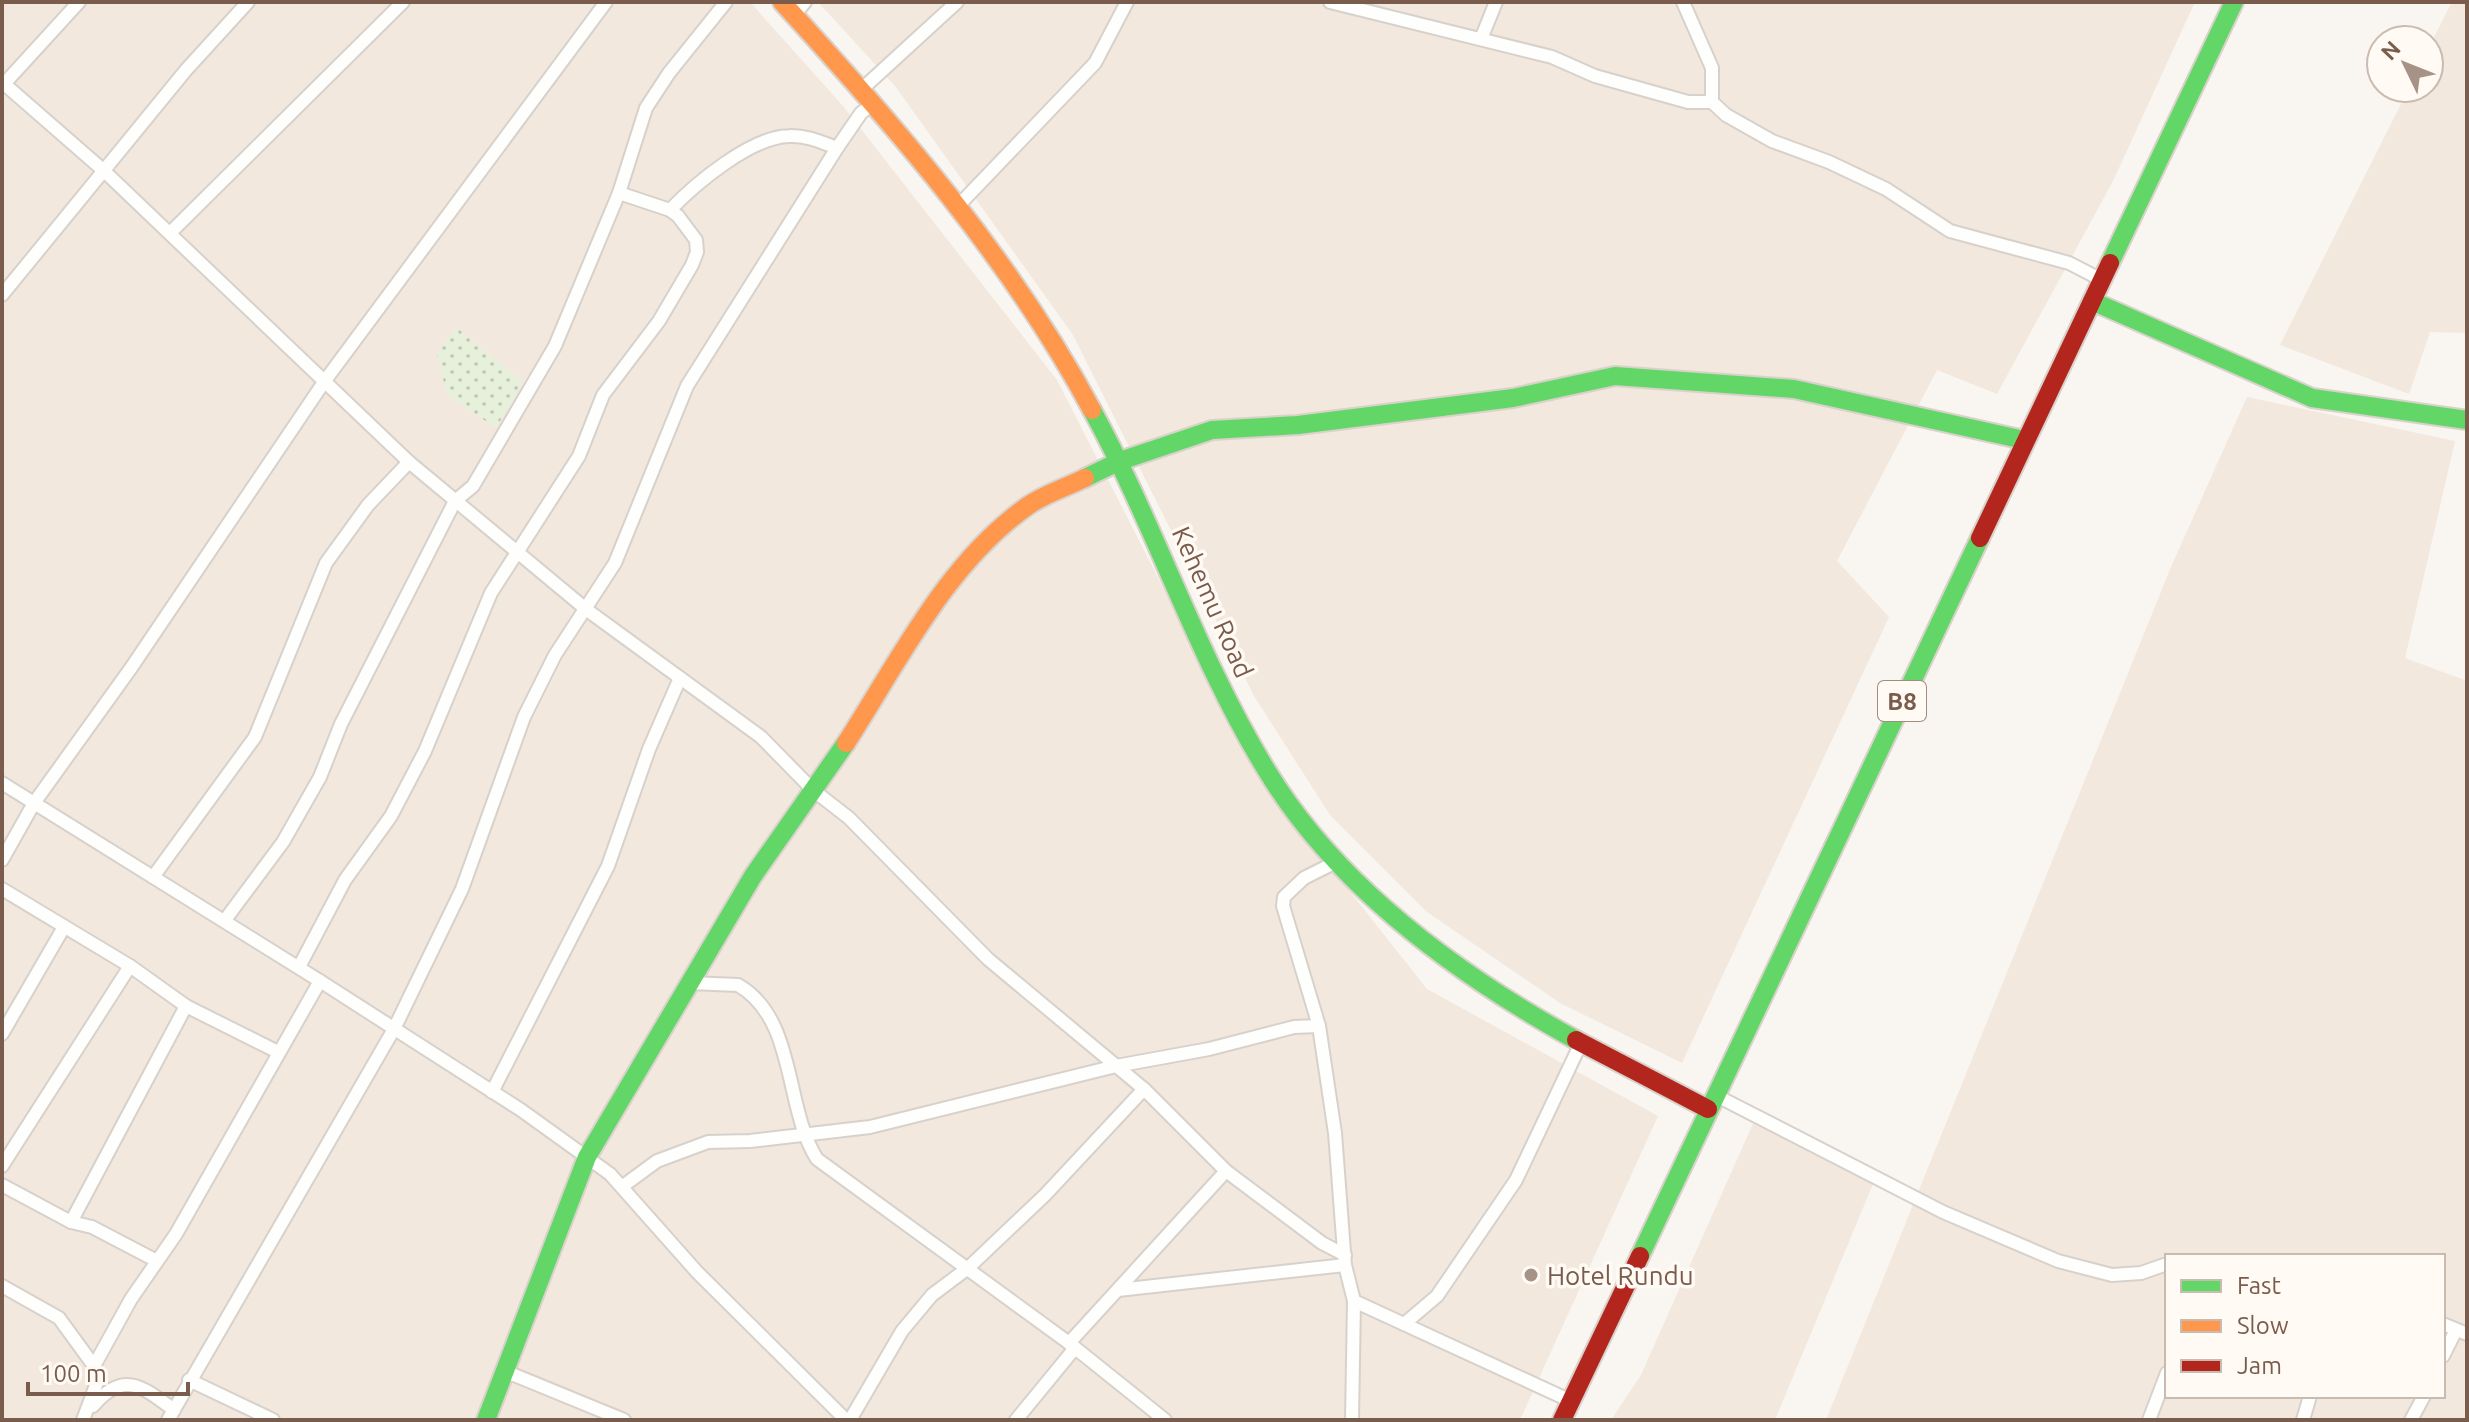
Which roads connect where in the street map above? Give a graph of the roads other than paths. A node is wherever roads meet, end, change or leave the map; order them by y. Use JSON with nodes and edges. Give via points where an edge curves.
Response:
{"nodes":[{"id":1,"x":79,"y":2,"type":"edge"},
{"id":2,"x":248,"y":2,"type":"edge"},
{"id":3,"x":403,"y":2,"type":"edge"},
{"id":4,"x":606,"y":2,"type":"edge"},
{"id":5,"x":726,"y":2,"type":"edge"},
{"id":6,"x":957,"y":2,"type":"edge"},
{"id":7,"x":1127,"y":2,"type":"edge"},
{"id":8,"x":1330,"y":2,"type":"edge"},
{"id":9,"x":1496,"y":2,"type":"edge"},
{"id":10,"x":1683,"y":2,"type":"edge"},
{"id":11,"x":2234,"y":2,"type":"edge"},
{"id":12,"x":794,"y":6,"type":"edge"},
{"id":13,"x":1481,"y":39,"type":"junction"},
{"id":14,"x":3,"y":83,"type":"edge"},
{"id":15,"x":868,"y":96,"type":"junction"},
{"id":16,"x":1712,"y":102,"type":"junction"},
{"id":17,"x":837,"y":148,"type":"junction"},
{"id":18,"x":103,"y":170,"type":"junction"},
{"id":19,"x":619,"y":193,"type":"junction"},
{"id":20,"x":958,"y":206,"type":"junction"},
{"id":21,"x":670,"y":210,"type":"junction"},
{"id":22,"x":170,"y":233,"type":"junction"},
{"id":23,"x":2104,"y":281,"type":"junction"},
{"id":24,"x":2,"y":295,"type":"edge"},
{"id":25,"x":2092,"y":301,"type":"junction"},
{"id":26,"x":324,"y":382,"type":"junction"},
{"id":27,"x":2467,"y":420,"type":"edge"},
{"id":28,"x":2024,"y":440,"type":"junction"},
{"id":29,"x":1120,"y":461,"type":"junction"},
{"id":30,"x":409,"y":462,"type":"junction"},
{"id":31,"x":455,"y":501,"type":"junction"},
{"id":32,"x":519,"y":553,"type":"junction"},
{"id":33,"x":587,"y":610,"type":"junction"},
{"id":34,"x":680,"y":678,"type":"junction"},
{"id":35,"x":2,"y":783,"type":"edge"},
{"id":36,"x":813,"y":790,"type":"junction"},
{"id":37,"x":34,"y":803,"type":"junction"},
{"id":38,"x":2,"y":860,"type":"edge"},
{"id":39,"x":1338,"y":861,"type":"junction"},
{"id":40,"x":153,"y":877,"type":"junction"},
{"id":41,"x":2,"y":889,"type":"edge"},
{"id":42,"x":225,"y":920,"type":"junction"},
{"id":43,"x":64,"y":927,"type":"junction"},
{"id":44,"x":130,"y":966,"type":"junction"},
{"id":45,"x":299,"y":967,"type":"junction"},
{"id":46,"x":320,"y":981,"type":"junction"},
{"id":47,"x":690,"y":983,"type":"junction"},
{"id":48,"x":186,"y":1006,"type":"junction"},
{"id":49,"x":1319,"y":1026,"type":"junction"},
{"id":50,"x":394,"y":1029,"type":"junction"},
{"id":51,"x":2,"y":1034,"type":"edge"},
{"id":52,"x":1581,"y":1043,"type":"junction"},
{"id":53,"x":278,"y":1052,"type":"junction"},
{"id":54,"x":1116,"y":1066,"type":"junction"},
{"id":55,"x":1144,"y":1089,"type":"junction"},
{"id":56,"x":492,"y":1092,"type":"junction"},
{"id":57,"x":1712,"y":1102,"type":"junction"},
{"id":58,"x":803,"y":1135,"type":"junction"},
{"id":59,"x":587,"y":1157,"type":"junction"},
{"id":60,"x":2,"y":1166,"type":"edge"},
{"id":61,"x":1226,"y":1171,"type":"junction"},
{"id":62,"x":2,"y":1185,"type":"edge"},
{"id":63,"x":623,"y":1186,"type":"junction"},
{"id":64,"x":71,"y":1222,"type":"junction"},
{"id":65,"x":1345,"y":1260,"type":"junction"},
{"id":66,"x":157,"y":1261,"type":"junction"},
{"id":67,"x":2165,"y":1265,"type":"edge"},
{"id":68,"x":968,"y":1268,"type":"junction"},
{"id":69,"x":2,"y":1286,"type":"edge"},
{"id":70,"x":1118,"y":1290,"type":"junction"},
{"id":71,"x":1354,"y":1301,"type":"junction"},
{"id":72,"x":1404,"y":1324,"type":"junction"},
{"id":73,"x":2455,"y":1329,"type":"edge"},
{"id":74,"x":1072,"y":1345,"type":"junction"},
{"id":75,"x":2445,"y":1352,"type":"edge"},
{"id":76,"x":94,"y":1366,"type":"junction"},
{"id":77,"x":507,"y":1372,"type":"junction"},
{"id":78,"x":2165,"y":1378,"type":"edge"},
{"id":79,"x":189,"y":1380,"type":"junction"},
{"id":80,"x":2309,"y":1398,"type":"edge"},
{"id":81,"x":2423,"y":1398,"type":"edge"},
{"id":82,"x":1571,"y":1401,"type":"junction"},
{"id":83,"x":171,"y":1415,"type":"edge"},
{"id":84,"x":86,"y":1416,"type":"edge"},
{"id":85,"x":256,"y":1416,"type":"edge"},
{"id":86,"x":273,"y":1420,"type":"edge"},
{"id":87,"x":486,"y":1420,"type":"edge"},
{"id":88,"x":624,"y":1420,"type":"edge"},
{"id":89,"x":848,"y":1420,"type":"edge"},
{"id":90,"x":1016,"y":1420,"type":"edge"},
{"id":91,"x":1165,"y":1420,"type":"edge"},
{"id":92,"x":1352,"y":1420,"type":"edge"},
{"id":93,"x":1562,"y":1420,"type":"edge"},
{"id":94,"x":2149,"y":1420,"type":"edge"},
{"id":95,"x":2303,"y":1420,"type":"edge"},
{"id":96,"x":2411,"y":1420,"type":"edge"}],
"edges":[{"from":1,"to":14,"type":"street"},
{"from":2,"to":18,"type":"street"},
{"from":3,"to":22,"type":"street"},
{"from":4,"to":26,"type":"street"},
{"from":5,"to":19,"type":"street","via":[[646,108]]},
{"from":6,"to":15,"type":"street"},
{"from":7,"to":20,"type":"street","via":[[1095,63]]},
{"from":8,"to":13,"type":"street"},
{"from":9,"to":13,"type":"street"},
{"from":10,"to":16,"type":"street","via":[[1712,68]]},
{"from":11,"to":23,"type":"main road","number":"B8"},
{"from":12,"to":15,"type":"main road","name":"Kehemu Road"},
{"from":13,"to":16,"type":"street","via":[[1675,98]]},
{"from":14,"to":18,"type":"street"},
{"from":15,"to":17,"type":"street"},
{"from":15,"to":20,"type":"main road","name":"Kehemu Road"},
{"from":16,"to":23,"type":"street","via":[[1772,141],[1886,189],[1950,231],[2069,263]]},
{"from":17,"to":21,"type":"street","via":[[810,138],[767,139],[692,188]]},
{"from":17,"to":33,"type":"street","via":[[687,386],[615,563]]},
{"from":18,"to":22,"type":"street"},
{"from":18,"to":24,"type":"street"},
{"from":19,"to":21,"type":"street"},
{"from":19,"to":31,"type":"street","via":[[555,346],[473,486]]},
{"from":20,"to":29,"type":"main road","name":"Kehemu Road","via":[[1052,344]]},
{"from":21,"to":32,"type":"street","via":[[696,240],[692,265],[659,321],[603,395],[579,456]]},
{"from":22,"to":26,"type":"street"},
{"from":23,"to":25,"type":"main road","number":"B8"},
{"from":25,"to":27,"type":"main road","via":[[2312,398]]},
{"from":25,"to":28,"type":"main road","number":"B8"},
{"from":26,"to":30,"type":"street"},
{"from":26,"to":37,"type":"street"},
{"from":28,"to":29,"type":"main road","via":[[1794,389],[1615,376],[1513,398],[1298,425],[1212,430]]},
{"from":28,"to":57,"type":"main road","number":"B8"},
{"from":29,"to":36,"type":"main road","via":[[1030,504],[975,551]]},
{"from":29,"to":39,"type":"main road","name":"Kehemu Road","via":[[1244,732],[1285,798]]},
{"from":30,"to":31,"type":"street"},
{"from":30,"to":40,"type":"street","via":[[368,505],[326,563],[255,737]]},
{"from":31,"to":32,"type":"street"},
{"from":31,"to":42,"type":"street","via":[[341,724],[320,777],[283,842]]},
{"from":32,"to":33,"type":"street"},
{"from":32,"to":45,"type":"street","via":[[491,593],[429,743],[391,816],[345,880]]},
{"from":33,"to":34,"type":"street"},
{"from":33,"to":50,"type":"street","via":[[555,655],[524,717],[462,889]]},
{"from":34,"to":36,"type":"street","via":[[761,737]]},
{"from":34,"to":56,"type":"street","via":[[608,866]]},
{"from":35,"to":37,"type":"street"},
{"from":36,"to":47,"type":"main road","via":[[753,876]]},
{"from":36,"to":54,"type":"street","via":[[849,818],[988,959]]},
{"from":37,"to":38,"type":"street"},
{"from":37,"to":40,"type":"street"},
{"from":39,"to":49,"type":"street","via":[[1304,878],[1284,897],[1285,916]]},
{"from":39,"to":52,"type":"main road","name":"Kehemu Road","via":[[1452,965]]},
{"from":40,"to":42,"type":"street"},
{"from":41,"to":43,"type":"street"},
{"from":42,"to":45,"type":"street"},
{"from":43,"to":44,"type":"street"},
{"from":43,"to":51,"type":"street"},
{"from":44,"to":48,"type":"street"},
{"from":44,"to":60,"type":"street"},
{"from":45,"to":46,"type":"street"},
{"from":46,"to":50,"type":"street"},
{"from":46,"to":53,"type":"street"},
{"from":47,"to":58,"type":"street","via":[[738,985],[757,1000],[779,1042]]},
{"from":47,"to":59,"type":"main road"},
{"from":48,"to":53,"type":"street"},
{"from":48,"to":64,"type":"street"},
{"from":49,"to":54,"type":"street"},
{"from":49,"to":65,"type":"street","via":[[1335,1133]]},
{"from":50,"to":56,"type":"street"},
{"from":50,"to":79,"type":"street"},
{"from":52,"to":57,"type":"main road","name":"Kehemu Road"},
{"from":52,"to":72,"type":"street","via":[[1516,1180],[1437,1296]]},
{"from":53,"to":66,"type":"street"},
{"from":54,"to":55,"type":"street"},
{"from":54,"to":58,"type":"street","via":[[870,1127]]},
{"from":55,"to":61,"type":"street"},
{"from":55,"to":68,"type":"street"},
{"from":56,"to":59,"type":"street"},
{"from":57,"to":67,"type":"street","via":[[2058,1261],[2112,1275]]},
{"from":57,"to":82,"type":"main road","number":"B8"},
{"from":58,"to":63,"type":"street","via":[[691,1146],[657,1161]]},
{"from":58,"to":68,"type":"street","via":[[828,1168]]},
{"from":59,"to":63,"type":"street"},
{"from":59,"to":77,"type":"main road"},
{"from":61,"to":65,"type":"street"},
{"from":61,"to":70,"type":"street"},
{"from":62,"to":64,"type":"street"},
{"from":63,"to":89,"type":"street","via":[[697,1272]]},
{"from":64,"to":66,"type":"street","via":[[92,1227]]},
{"from":65,"to":70,"type":"street"},
{"from":65,"to":71,"type":"street"},
{"from":66,"to":76,"type":"street"},
{"from":68,"to":74,"type":"street"},
{"from":68,"to":89,"type":"street","via":[[932,1295],[902,1331]]},
{"from":69,"to":76,"type":"street","via":[[59,1318]]},
{"from":70,"to":74,"type":"street"},
{"from":71,"to":72,"type":"street"},
{"from":71,"to":92,"type":"street"},
{"from":72,"to":82,"type":"street"},
{"from":73,"to":75,"type":"street"},
{"from":74,"to":90,"type":"street"},
{"from":74,"to":91,"type":"street"},
{"from":76,"to":84,"type":"street","via":[[96,1385]]},
{"from":77,"to":87,"type":"main road"},
{"from":77,"to":88,"type":"street"},
{"from":78,"to":94,"type":"street"},
{"from":79,"to":83,"type":"street"},
{"from":79,"to":85,"type":"street"},
{"from":80,"to":95,"type":"street"},
{"from":81,"to":96,"type":"street"},
{"from":82,"to":93,"type":"main road","number":"B8"},
{"from":83,"to":84,"type":"street","via":[[145,1389],[124,1383],[101,1396]]},
{"from":85,"to":86,"type":"street"}]}
